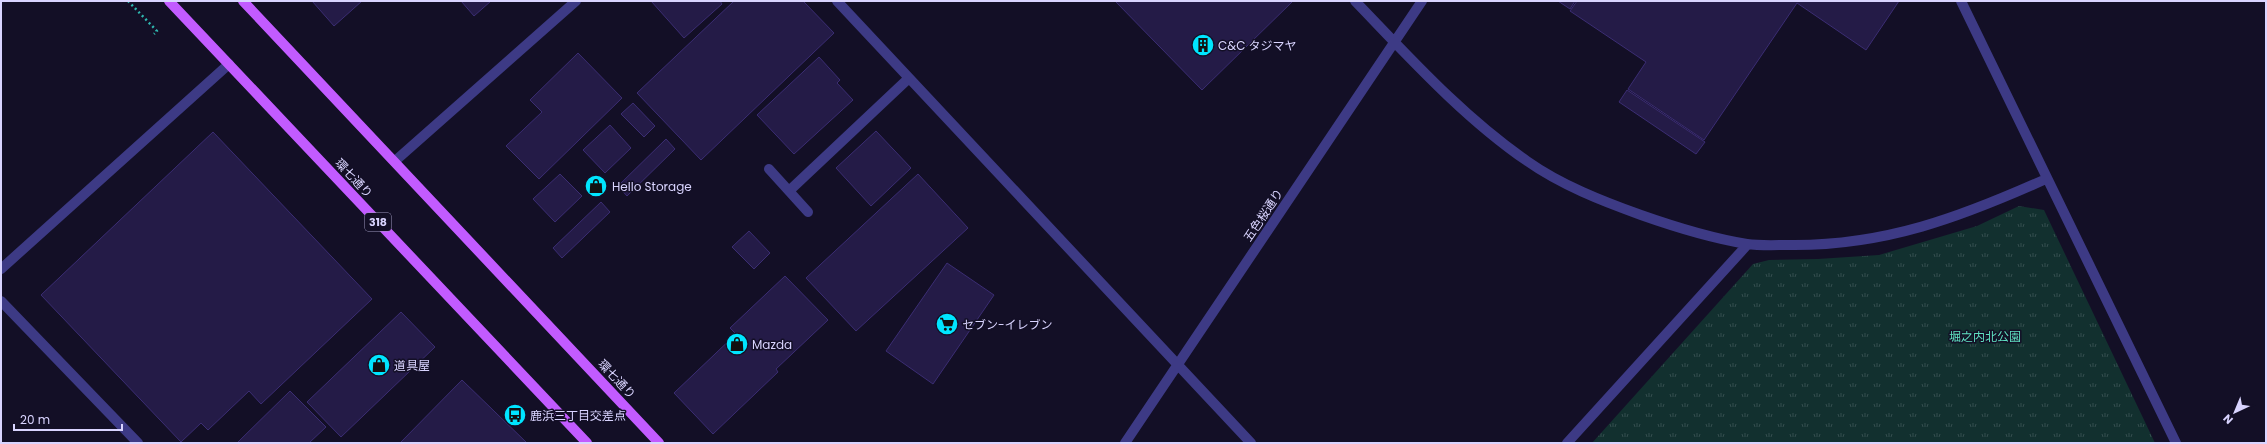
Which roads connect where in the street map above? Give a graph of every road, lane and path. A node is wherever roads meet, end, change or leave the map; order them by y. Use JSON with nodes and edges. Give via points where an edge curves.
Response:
{"nodes":[{"id":1,"x":128,"y":1,"type":"edge"},
{"id":2,"x":169,"y":1,"type":"edge"},
{"id":3,"x":243,"y":1,"type":"edge"},
{"id":4,"x":576,"y":1,"type":"edge"},
{"id":5,"x":837,"y":1,"type":"edge"},
{"id":6,"x":1355,"y":1,"type":"edge"},
{"id":7,"x":1422,"y":1,"type":"edge"},
{"id":8,"x":1960,"y":1,"type":"edge"},
{"id":9,"x":154,"y":34,"type":"dead end"},
{"id":10,"x":1394,"y":42,"type":"junction"},
{"id":11,"x":229,"y":64,"type":"junction"},
{"id":12,"x":909,"y":78,"type":"junction"},
{"id":13,"x":396,"y":161,"type":"junction"},
{"id":14,"x":769,"y":169,"type":"dead end"},
{"id":15,"x":2046,"y":179,"type":"junction"},
{"id":16,"x":789,"y":191,"type":"junction"},
{"id":17,"x":808,"y":212,"type":"dead end"},
{"id":18,"x":1748,"y":244,"type":"junction"},
{"id":19,"x":1,"y":269,"type":"edge"},
{"id":20,"x":1,"y":301,"type":"edge"},
{"id":21,"x":1177,"y":366,"type":"junction"},
{"id":22,"x":138,"y":443,"type":"edge"},
{"id":23,"x":586,"y":443,"type":"edge"},
{"id":24,"x":660,"y":443,"type":"edge"},
{"id":25,"x":1126,"y":443,"type":"edge"},
{"id":26,"x":1251,"y":443,"type":"edge"},
{"id":27,"x":1567,"y":443,"type":"edge"},
{"id":28,"x":2176,"y":443,"type":"edge"}],
"edges":[{"from":1,"to":9,"type":"path","via":[[158,31]]},
{"from":2,"to":11,"type":"main road","name":"環七通り","number":"318"},
{"from":3,"to":13,"type":"main road","name":"環七通り"},
{"from":4,"to":13,"type":"street"},
{"from":5,"to":12,"type":"street"},
{"from":6,"to":10,"type":"street"},
{"from":7,"to":10,"type":"street","name":"五色桜通り"},
{"from":8,"to":15,"type":"street"},
{"from":10,"to":18,"type":"street","via":[[1485,128],[1528,162],[1577,189],[1629,210],[1686,230]]},
{"from":10,"to":21,"type":"street","name":"五色桜通り"},
{"from":11,"to":19,"type":"street"},
{"from":11,"to":23,"type":"main road","name":"環七通り","number":"318"},
{"from":12,"to":16,"type":"street"},
{"from":12,"to":21,"type":"street"},
{"from":13,"to":24,"type":"main road","name":"環七通り"},
{"from":14,"to":16,"type":"street"},
{"from":15,"to":18,"type":"street","via":[[1983,207],[1934,224],[1890,235],[1816,245]]},
{"from":15,"to":28,"type":"street"},
{"from":16,"to":17,"type":"street"},
{"from":18,"to":27,"type":"street"},
{"from":20,"to":22,"type":"street"},
{"from":21,"to":25,"type":"street","name":"五色桜通り"},
{"from":21,"to":26,"type":"street"}]}
